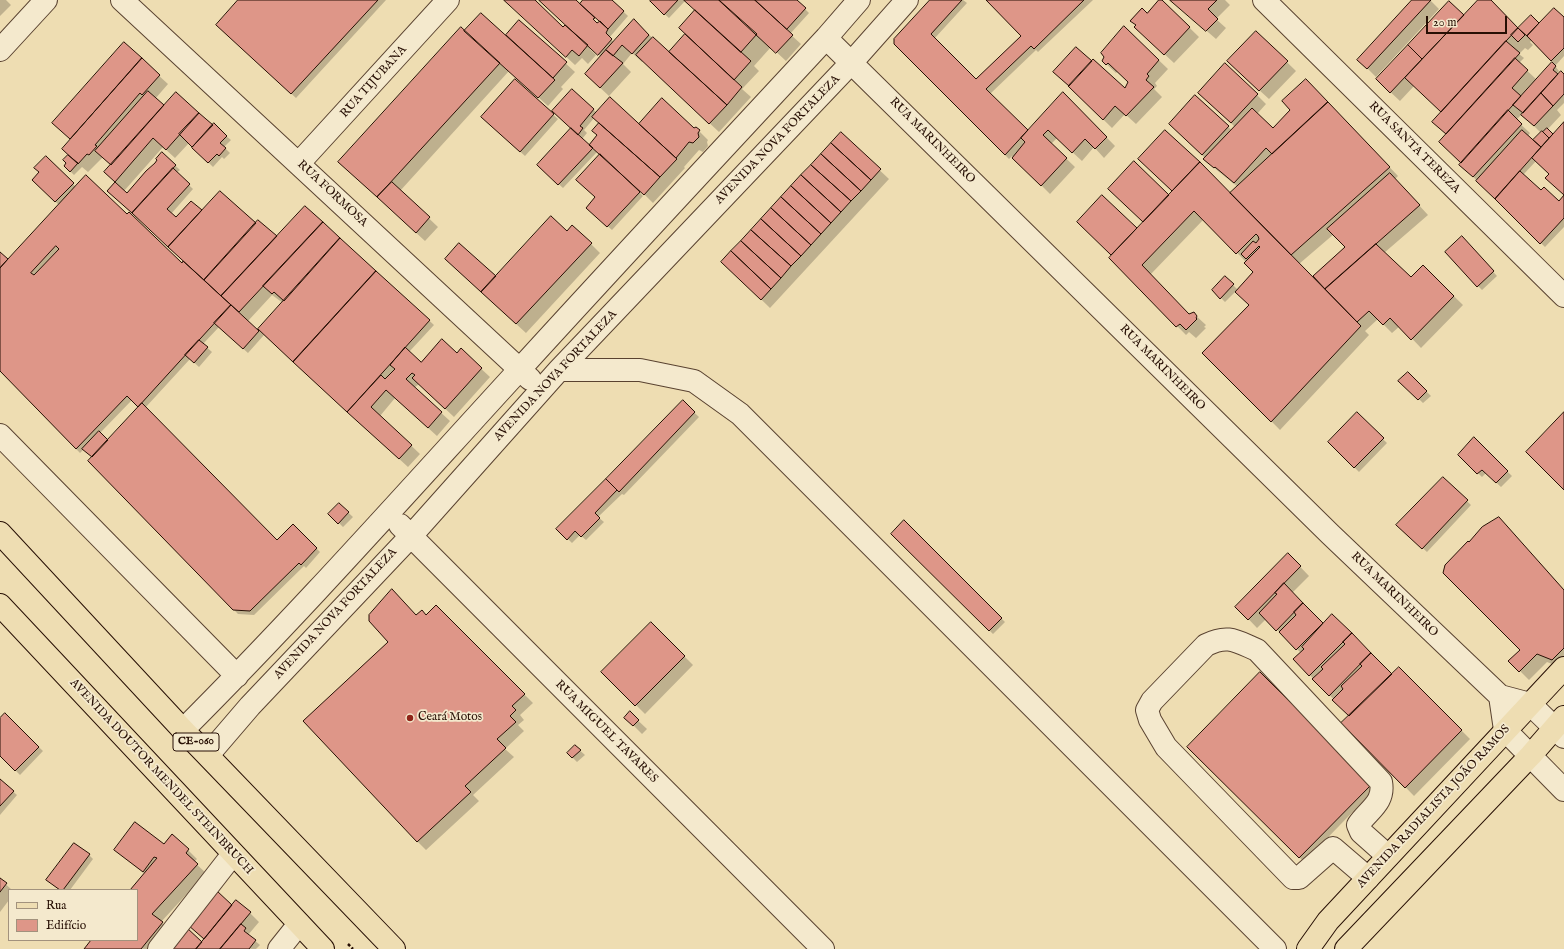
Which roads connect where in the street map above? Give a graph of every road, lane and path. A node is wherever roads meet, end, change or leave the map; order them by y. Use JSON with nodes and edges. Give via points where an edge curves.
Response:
{"nodes":[{"id":1,"x":46,"y":0,"type":"edge"},
{"id":2,"x":122,"y":0,"type":"edge"},
{"id":3,"x":448,"y":0,"type":"edge"},
{"id":4,"x":859,"y":0,"type":"edge"},
{"id":5,"x":907,"y":0,"type":"edge"},
{"id":6,"x":1264,"y":0,"type":"edge"},
{"id":7,"x":826,"y":38,"type":"junction"},
{"id":8,"x":0,"y":50,"type":"edge"},
{"id":9,"x":852,"y":62,"type":"junction"},
{"id":10,"x":299,"y":163,"type":"junction"},
{"id":11,"x":1564,"y":296,"type":"edge"},
{"id":12,"x":520,"y":369,"type":"junction"},
{"id":13,"x":559,"y":370,"type":"junction"},
{"id":14,"x":542,"y":390,"type":"junction"},
{"id":15,"x":0,"y":435,"type":"edge"},
{"id":16,"x":389,"y":514,"type":"junction"},
{"id":17,"x":0,"y":533,"type":"edge"},
{"id":18,"x":411,"y":536,"type":"junction"},
{"id":19,"x":0,"y":605,"type":"edge"},
{"id":20,"x":1564,"y":668,"type":"edge"},
{"id":21,"x":237,"y":676,"type":"junction"},
{"id":22,"x":1500,"y":696,"type":"junction"},
{"id":23,"x":1530,"y":704,"type":"junction"},
{"id":24,"x":1561,"y":727,"type":"edge"},
{"id":25,"x":184,"y":730,"type":"junction"},
{"id":26,"x":1505,"y":730,"type":"junction"},
{"id":27,"x":208,"y":755,"type":"junction"},
{"id":28,"x":1531,"y":755,"type":"junction"},
{"id":29,"x":1564,"y":790,"type":"edge"},
{"id":30,"x":233,"y":854,"type":"junction"},
{"id":31,"x":1388,"y":856,"type":"junction"},
{"id":32,"x":1368,"y":878,"type":"junction"},
{"id":33,"x":299,"y":924,"type":"junction"},
{"id":34,"x":159,"y":949,"type":"edge"},
{"id":35,"x":280,"y":949,"type":"edge"},
{"id":36,"x":323,"y":949,"type":"edge"},
{"id":37,"x":394,"y":949,"type":"edge"},
{"id":38,"x":823,"y":949,"type":"edge"},
{"id":39,"x":1275,"y":949,"type":"edge"},
{"id":40,"x":1308,"y":949,"type":"edge"},
{"id":41,"x":1346,"y":949,"type":"edge"}],
"edges":[{"from":1,"to":8,"type":"street"},
{"from":2,"to":10,"type":"street","name":"RUA FORMOSA"},
{"from":3,"to":10,"type":"street","name":"RUA TIJUBANA"},
{"from":4,"to":7,"type":"street"},
{"from":5,"to":9,"type":"street","name":"AVENIDA NOVA FORTALEZA"},
{"from":6,"to":11,"type":"street","name":"RUA SANTA TEREZA"},
{"from":7,"to":9,"type":"street","name":"RUA MARINHEIRO"},
{"from":7,"to":12,"type":"street"},
{"from":9,"to":13,"type":"street","name":"AVENIDA NOVA FORTALEZA"},
{"from":9,"to":22,"type":"street","name":"RUA MARINHEIRO","via":[[1330,534]]},
{"from":10,"to":12,"type":"street","name":"RUA FORMOSA"},
{"from":12,"to":14,"type":"street","name":"RUA FORMOSA"},
{"from":12,"to":16,"type":"street"},
{"from":13,"to":14,"type":"street","name":"AVENIDA NOVA FORTALEZA"},
{"from":13,"to":39,"type":"street","via":[[640,370],[694,381],[740,414]]},
{"from":14,"to":18,"type":"street","name":"AVENIDA NOVA FORTALEZA"},
{"from":15,"to":21,"type":"street"},
{"from":16,"to":18,"type":"street","name":"RUA MIGUEL TAVARES"},
{"from":16,"to":21,"type":"street"},
{"from":17,"to":25,"type":"main road","number":"CE-060"},
{"from":18,"to":27,"type":"street","name":"AVENIDA NOVA FORTALEZA","via":[[250,706]]},
{"from":18,"to":38,"type":"street","name":"RUA MIGUEL TAVARES"},
{"from":19,"to":30,"type":"main road","name":"AVENIDA DOUTOR MENDEL STEINBRUCH"},
{"from":20,"to":23,"type":"main road","name":"AVENIDA RADIALISTA JOÃO RAMOS"},
{"from":21,"to":25,"type":"street"},
{"from":22,"to":23,"type":"street","name":"RUA MARINHEIRO"},
{"from":22,"to":26,"type":"street"},
{"from":23,"to":24,"type":"street"},
{"from":23,"to":26,"type":"main road","name":"AVENIDA RADIALISTA JOÃO RAMOS"},
{"from":24,"to":28,"type":"main road"},
{"from":25,"to":27,"type":"main road","number":"CE-060"},
{"from":26,"to":28,"type":"street"},
{"from":26,"to":31,"type":"main road","name":"AVENIDA RADIALISTA JOÃO RAMOS"},
{"from":27,"to":37,"type":"main road","number":"CE-060"},
{"from":28,"to":29,"type":"street"},
{"from":28,"to":41,"type":"main road"},
{"from":30,"to":33,"type":"main road","name":"AVENIDA DOUTOR MENDEL STEINBRUCH"},
{"from":30,"to":34,"type":"street"},
{"from":31,"to":32,"type":"main road","name":"AVENIDA RADIALISTA JOÃO RAMOS"},
{"from":31,"to":32,"type":"street","via":[[1361,832],[1358,825],[1374,809],[1380,798],[1381,782],[1257,650],[1230,638],[1216,640],[1206,645],[1152,701],[1148,710],[1150,720],[1166,747],[1293,878],[1299,878],[1333,848]]},
{"from":32,"to":40,"type":"main road","name":"AVENIDA RADIALISTA JOÃO RAMOS","via":[[1328,921]]},
{"from":33,"to":35,"type":"street"},
{"from":33,"to":36,"type":"main road","name":"AVENIDA DOUTOR MENDEL STEINBRUCH"}]}
